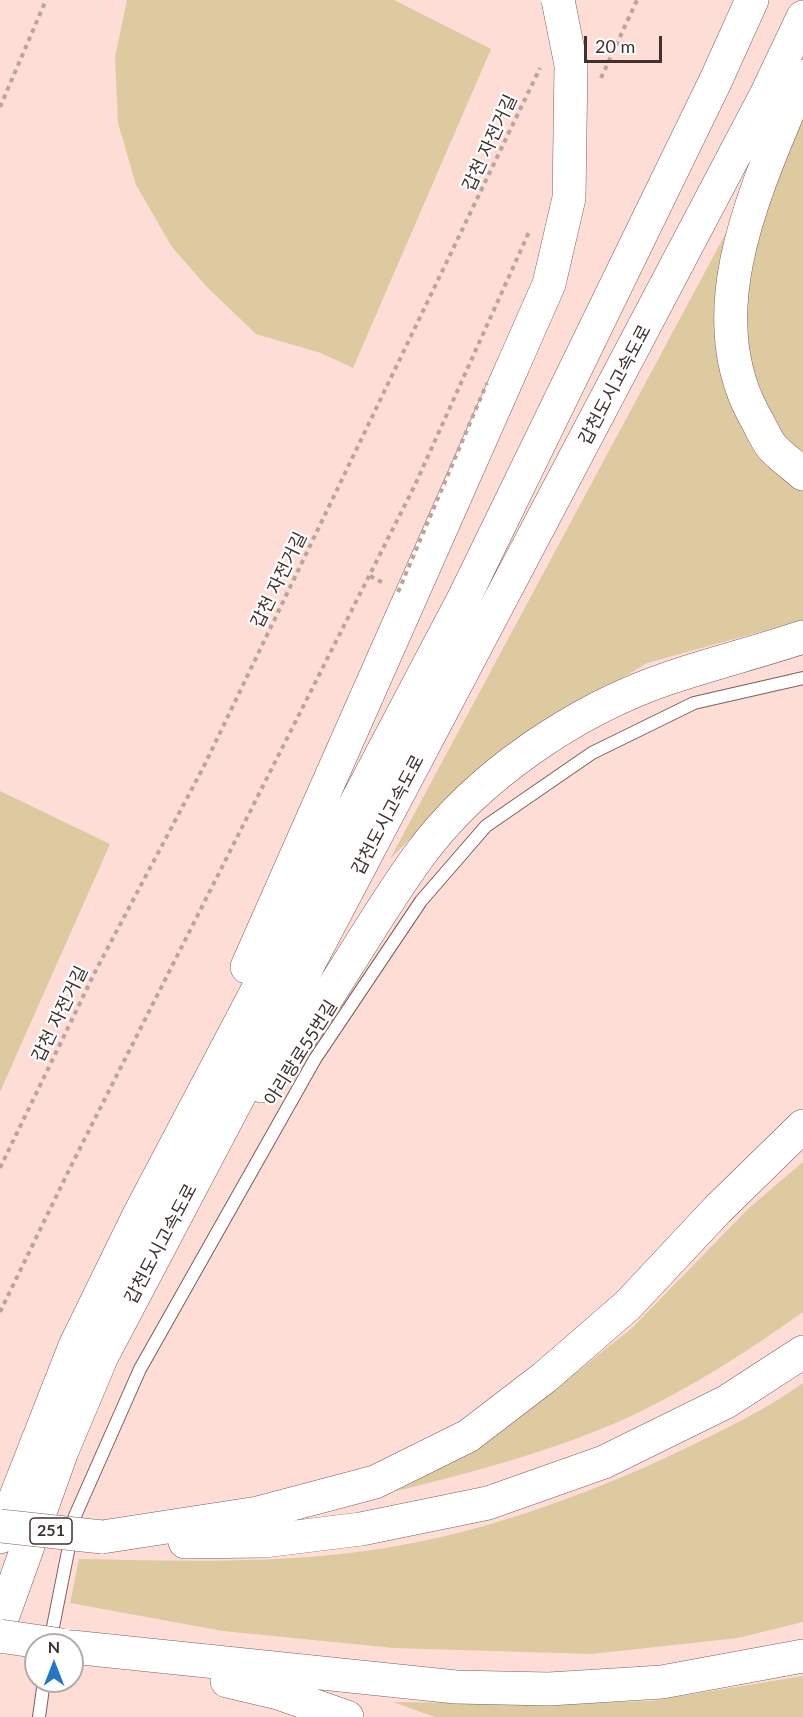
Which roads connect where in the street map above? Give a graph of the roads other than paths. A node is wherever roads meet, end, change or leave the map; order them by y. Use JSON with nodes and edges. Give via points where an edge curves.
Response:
{"nodes":[{"id":1,"x":558,"y":0,"type":"edge"},
{"id":2,"x":752,"y":0,"type":"edge"},
{"id":3,"x":803,"y":17,"type":"edge"},
{"id":4,"x":803,"y":76,"type":"edge"},
{"id":5,"x":803,"y":474,"type":"edge"},
{"id":6,"x":803,"y":638,"type":"edge"},
{"id":7,"x":803,"y":678,"type":"edge"},
{"id":8,"x":803,"y":1126,"type":"edge"},
{"id":9,"x":211,"y":1150,"type":"junction"},
{"id":10,"x":139,"y":1215,"type":"junction"},
{"id":11,"x":803,"y":1352,"type":"edge"},
{"id":12,"x":0,"y":1526,"type":"edge"},
{"id":13,"x":0,"y":1537,"type":"edge"},
{"id":14,"x":102,"y":1537,"type":"junction"},
{"id":15,"x":0,"y":1624,"type":"edge"},
{"id":16,"x":52,"y":1633,"type":"edge"},
{"id":17,"x":0,"y":1636,"type":"edge"},
{"id":18,"x":24,"y":1639,"type":"edge"},
{"id":19,"x":84,"y":1649,"type":"edge"},
{"id":20,"x":115,"y":1653,"type":"junction"},
{"id":21,"x":803,"y":1656,"type":"edge"},
{"id":22,"x":42,"y":1693,"type":"edge"},
{"id":23,"x":39,"y":1717,"type":"edge"},
{"id":24,"x":347,"y":1717,"type":"edge"}],
"edges":[{"from":1,"to":10,"type":"highway","bridge":true,"via":[[572,65],[569,198],[549,284],[500,374]]},
{"from":2,"to":10,"type":"highway","name":"갑천도시고속도로","via":[[464,598]]},
{"from":3,"to":9,"type":"highway","name":"갑천도시고속도로","via":[[498,608]]},
{"from":4,"to":5,"type":"highway","via":[[760,180],[732,276],[732,343],[744,396],[771,446]]},
{"from":6,"to":9,"type":"highway","via":[[668,678],[612,701],[490,779],[418,856],[301,1037]]},
{"from":7,"to":16,"type":"lane","name":"아리랑로55번길","via":[[694,703],[592,753],[486,826],[421,901],[315,1059],[140,1368],[75,1516]]},
{"from":8,"to":14,"type":"highway","via":[[628,1305],[545,1377],[468,1436],[375,1482],[258,1513]]},
{"from":9,"to":15,"type":"highway","name":"갑천도시고속도로","via":[[102,1356],[62,1451]]},
{"from":10,"to":13,"type":"highway","name":"갑천도시고속도로","via":[[75,1346]]},
{"from":11,"to":14,"type":"highway","via":[[726,1402],[624,1452],[488,1503],[361,1529],[264,1541],[178,1542]]},
{"from":12,"to":14,"type":"highway","number":"251","bridge":true},
{"from":17,"to":18,"type":"highway","bridge":true},
{"from":19,"to":20,"type":"highway"},
{"from":20,"to":21,"type":"highway","via":[[456,1687],[549,1689],[662,1682]]},
{"from":20,"to":24,"type":"highway","via":[[278,1693]]},
{"from":22,"to":23,"type":"lane"}]}
